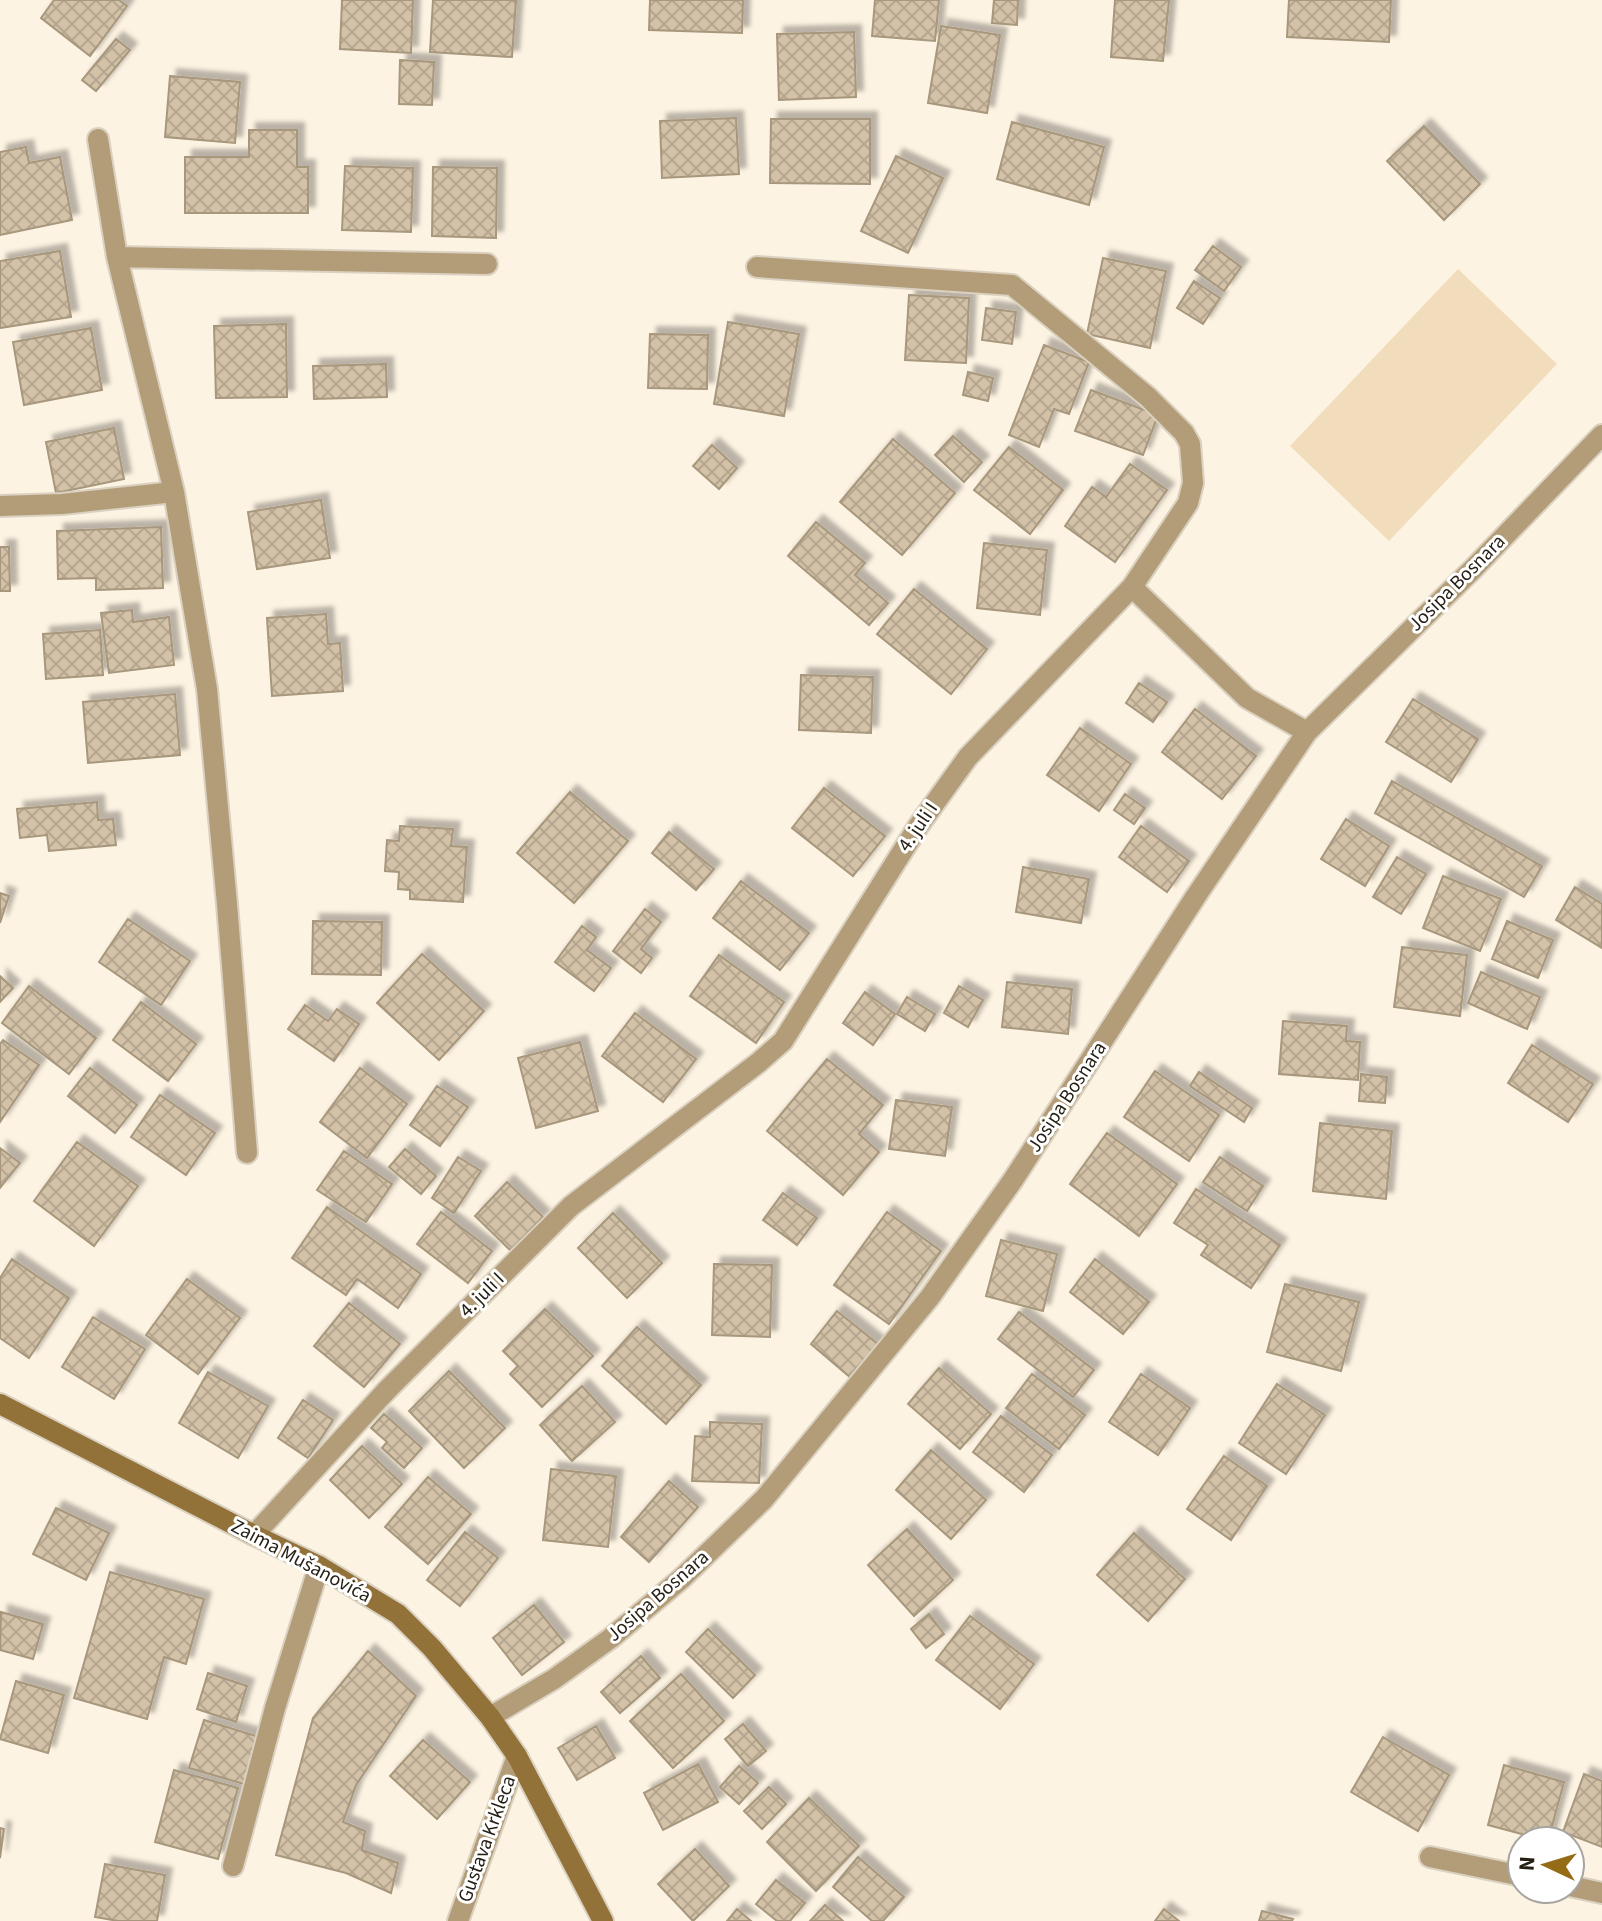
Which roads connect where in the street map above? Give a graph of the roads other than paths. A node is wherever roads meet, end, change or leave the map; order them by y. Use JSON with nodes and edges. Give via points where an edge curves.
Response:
{"nodes":[{"id":1,"x":98,"y":139,"type":"dead end"},
{"id":2,"x":117,"y":257,"type":"junction"},
{"id":3,"x":487,"y":264,"type":"dead end"},
{"id":4,"x":757,"y":267,"type":"dead end"},
{"id":5,"x":1602,"y":435,"type":"edge"},
{"id":6,"x":174,"y":492,"type":"junction"},
{"id":7,"x":0,"y":506,"type":"edge"},
{"id":8,"x":1132,"y":587,"type":"junction"},
{"id":9,"x":1307,"y":732,"type":"junction"},
{"id":10,"x":247,"y":1153,"type":"dead end"},
{"id":11,"x":0,"y":1404,"type":"edge"},
{"id":12,"x":254,"y":1535,"type":"junction"},
{"id":13,"x":319,"y":1566,"type":"junction"},
{"id":14,"x":490,"y":1717,"type":"junction"},
{"id":15,"x":517,"y":1756,"type":"junction"},
{"id":16,"x":1430,"y":1857,"type":"dead end"},
{"id":17,"x":233,"y":1866,"type":"dead end"},
{"id":18,"x":1506,"y":1873,"type":"edge"},
{"id":19,"x":458,"y":1921,"type":"edge"},
{"id":20,"x":603,"y":1921,"type":"edge"}],
"edges":[{"from":1,"to":2,"type":"street"},
{"from":2,"to":3,"type":"street"},
{"from":2,"to":6,"type":"street"},
{"from":4,"to":8,"type":"street","name":"4. juli I","via":[[1012,285],[1148,397],[1190,444],[1193,483],[1188,503]]},
{"from":5,"to":9,"type":"street","name":"Josipa Bosnara"},
{"from":6,"to":7,"type":"street"},
{"from":6,"to":10,"type":"street","via":[[207,689]]},
{"from":8,"to":9,"type":"street","via":[[1247,698]]},
{"from":8,"to":12,"type":"street","name":"4. juli I","via":[[968,757],[783,1041],[571,1206],[387,1390]]},
{"from":9,"to":14,"type":"street","name":"Josipa Bosnara","via":[[1013,1180],[930,1297],[764,1499],[611,1638]]},
{"from":11,"to":12,"type":"street","name":"Zaima Mušanovića"},
{"from":12,"to":13,"type":"street","name":"Zaima Mušanovića"},
{"from":13,"to":14,"type":"street","name":"Zaima Mušanovića","via":[[398,1614]]},
{"from":13,"to":17,"type":"street"},
{"from":14,"to":15,"type":"street","name":"Zaima Mušanovića"},
{"from":15,"to":19,"type":"street","name":"Gustava Krkleca"},
{"from":15,"to":20,"type":"street","name":"Zaima Mušanovića"},
{"from":16,"to":18,"type":"street"}]}
